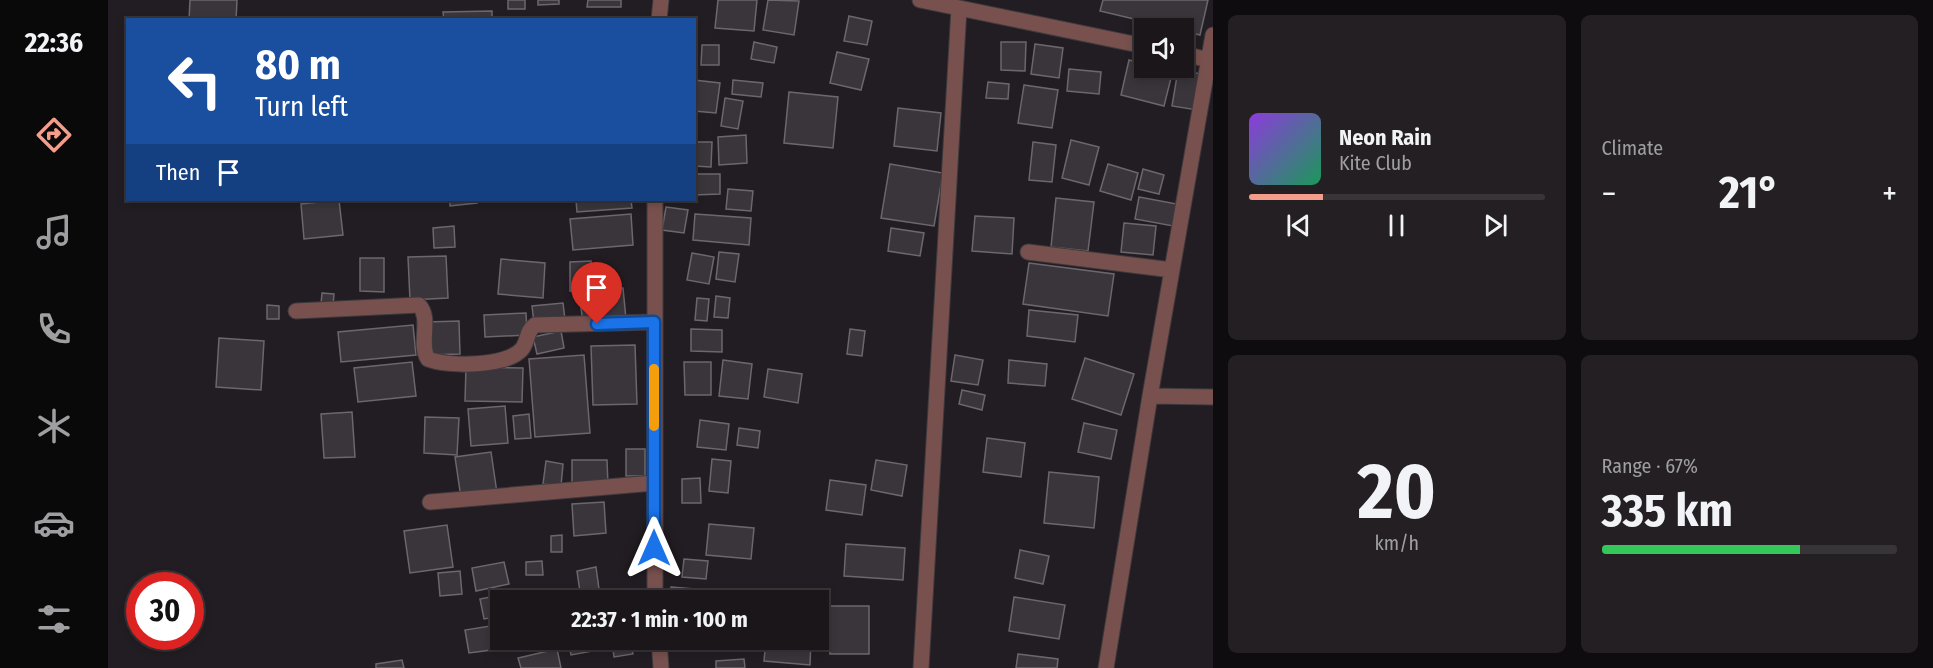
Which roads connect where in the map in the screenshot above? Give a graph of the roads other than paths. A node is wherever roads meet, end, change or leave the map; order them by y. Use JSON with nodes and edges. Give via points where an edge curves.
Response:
{"nodes":[{"id":1,"x":661,"y":0,"type":"edge"},
{"id":2,"x":920,"y":0,"type":"edge"},
{"id":3,"x":959,"y":8,"type":"junction"},
{"id":4,"x":659,"y":18,"type":"edge"},
{"id":5,"x":1213,"y":35,"type":"edge"},
{"id":6,"x":1134,"y":44,"type":"edge"},
{"id":7,"x":1194,"y":56,"type":"edge"},
{"id":8,"x":1211,"y":60,"type":"edge"},
{"id":9,"x":655,"y":201,"type":"edge"},
{"id":10,"x":1028,"y":252,"type":"dead end"},
{"id":11,"x":1172,"y":270,"type":"junction"},
{"id":12,"x":296,"y":310,"type":"dead end"},
{"id":13,"x":654,"y":322,"type":"junction"},
{"id":14,"x":1150,"y":396,"type":"junction"},
{"id":15,"x":1213,"y":397,"type":"edge"},
{"id":16,"x":654,"y":483,"type":"junction"},
{"id":17,"x":430,"y":502,"type":"dead end"},
{"id":18,"x":655,"y":590,"type":"edge"},
{"id":19,"x":659,"y":650,"type":"edge"},
{"id":20,"x":661,"y":668,"type":"edge"},
{"id":21,"x":921,"y":668,"type":"edge"},
{"id":22,"x":1106,"y":668,"type":"edge"}],
"edges":[{"from":1,"to":4,"type":"street"},
{"from":2,"to":3,"type":"street"},
{"from":3,"to":6,"type":"street"},
{"from":3,"to":21,"type":"street"},
{"from":5,"to":8,"type":"street"},
{"from":7,"to":8,"type":"street"},
{"from":8,"to":11,"type":"street"},
{"from":9,"to":13,"type":"street"},
{"from":10,"to":11,"type":"street"},
{"from":11,"to":14,"type":"street"},
{"from":12,"to":13,"type":"street","via":[[418,305],[424,320],[424,354],[445,364],[513,357],[524,348],[535,325]]},
{"from":13,"to":16,"type":"street"},
{"from":14,"to":15,"type":"street"},
{"from":14,"to":22,"type":"street"},
{"from":16,"to":17,"type":"street"},
{"from":16,"to":18,"type":"street"},
{"from":19,"to":20,"type":"street"}]}
